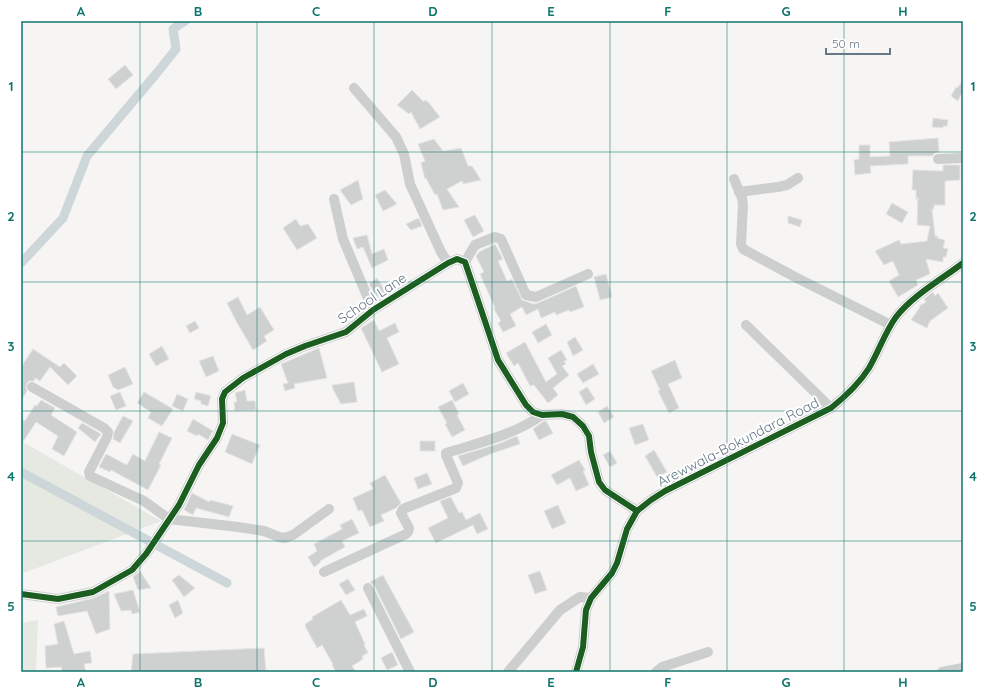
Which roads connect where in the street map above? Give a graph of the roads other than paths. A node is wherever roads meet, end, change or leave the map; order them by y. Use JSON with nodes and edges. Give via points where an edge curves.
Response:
{"nodes":[{"id":1,"x":354,"y":88,"type":"dead end"},
{"id":2,"x":963,"y":158,"type":"edge"},
{"id":3,"x":938,"y":159,"type":"dead end"},
{"id":4,"x":798,"y":178,"type":"dead end"},
{"id":5,"x":734,"y":179,"type":"dead end"},
{"id":6,"x":739,"y":192,"type":"junction"},
{"id":7,"x":334,"y":200,"type":"dead end"},
{"id":8,"x":464,"y":262,"type":"junction"},
{"id":9,"x":448,"y":263,"type":"junction"},
{"id":10,"x":963,"y":263,"type":"edge"},
{"id":11,"x":588,"y":274,"type":"dead end"},
{"id":12,"x":373,"y":310,"type":"junction"},
{"id":13,"x":746,"y":325,"type":"dead end"},
{"id":14,"x":891,"y":325,"type":"junction"},
{"id":15,"x":32,"y":387,"type":"dead end"},
{"id":16,"x":831,"y":408,"type":"junction"},
{"id":17,"x":542,"y":415,"type":"junction"},
{"id":18,"x":329,"y":509,"type":"dead end"},
{"id":19,"x":637,"y":511,"type":"junction"},
{"id":20,"x":169,"y":519,"type":"junction"},
{"id":21,"x":324,"y":572,"type":"dead end"},
{"id":22,"x":368,"y":588,"type":"dead end"},
{"id":23,"x":21,"y":594,"type":"edge"},
{"id":24,"x":591,"y":598,"type":"junction"},
{"id":25,"x":708,"y":652,"type":"dead end"},
{"id":26,"x":963,"y":668,"type":"edge"},
{"id":27,"x":410,"y":672,"type":"edge"},
{"id":28,"x":508,"y":672,"type":"edge"},
{"id":29,"x":576,"y":672,"type":"edge"},
{"id":30,"x":656,"y":672,"type":"edge"},
{"id":31,"x":942,"y":672,"type":"edge"}],
"edges":[{"from":1,"to":9,"type":"street","via":[[396,137],[404,154],[410,184]]},
{"from":2,"to":3,"type":"street"},
{"from":4,"to":6,"type":"street","via":[[787,185]]},
{"from":5,"to":6,"type":"street"},
{"from":6,"to":14,"type":"street","via":[[743,205],[743,249]]},
{"from":7,"to":12,"type":"street","via":[[343,239]]},
{"from":8,"to":9,"type":"street","name":"School Lane","via":[[457,259]]},
{"from":8,"to":11,"type":"street","via":[[476,245],[495,237],[501,239],[526,295],[530,297],[536,297]]},
{"from":8,"to":17,"type":"street","via":[[498,360],[526,405],[533,412]]},
{"from":9,"to":12,"type":"street","name":"School Lane"},
{"from":10,"to":14,"type":"street","name":"Arewwala-Bokundara Road","via":[[919,296]]},
{"from":12,"to":20,"type":"street","name":"School Lane","via":[[346,332],[286,354],[243,378],[225,392],[222,399],[223,423],[217,438]]},
{"from":13,"to":16,"type":"street"},
{"from":14,"to":16,"type":"street","name":"Arewwala-Bokundara Road","via":[[854,389]]},
{"from":15,"to":20,"type":"street","via":[[108,432],[89,472],[90,476],[144,501]]},
{"from":16,"to":19,"type":"street","name":"Arewwala-Bokundara Road","via":[[665,491]]},
{"from":17,"to":19,"type":"street","via":[[562,414],[573,417],[582,426],[589,436],[599,482],[605,490]]},
{"from":17,"to":21,"type":"street","via":[[522,427],[446,453],[458,483],[456,488],[403,509],[401,513],[408,528],[406,534]]},
{"from":18,"to":20,"type":"street","via":[[285,538],[264,531]]},
{"from":19,"to":24,"type":"street","name":"Arewwala-Bokundara Road","via":[[627,529],[612,573]]},
{"from":20,"to":23,"type":"street","name":"School Lane","via":[[132,570],[99,590],[58,599]]},
{"from":22,"to":27,"type":"street"},
{"from":24,"to":28,"type":"street","via":[[580,596],[560,610]]},
{"from":24,"to":29,"type":"street","name":"Arewwala-Bokundara Road","via":[[586,610],[583,647]]},
{"from":25,"to":30,"type":"street","via":[[662,667]]},
{"from":26,"to":31,"type":"street"}]}
